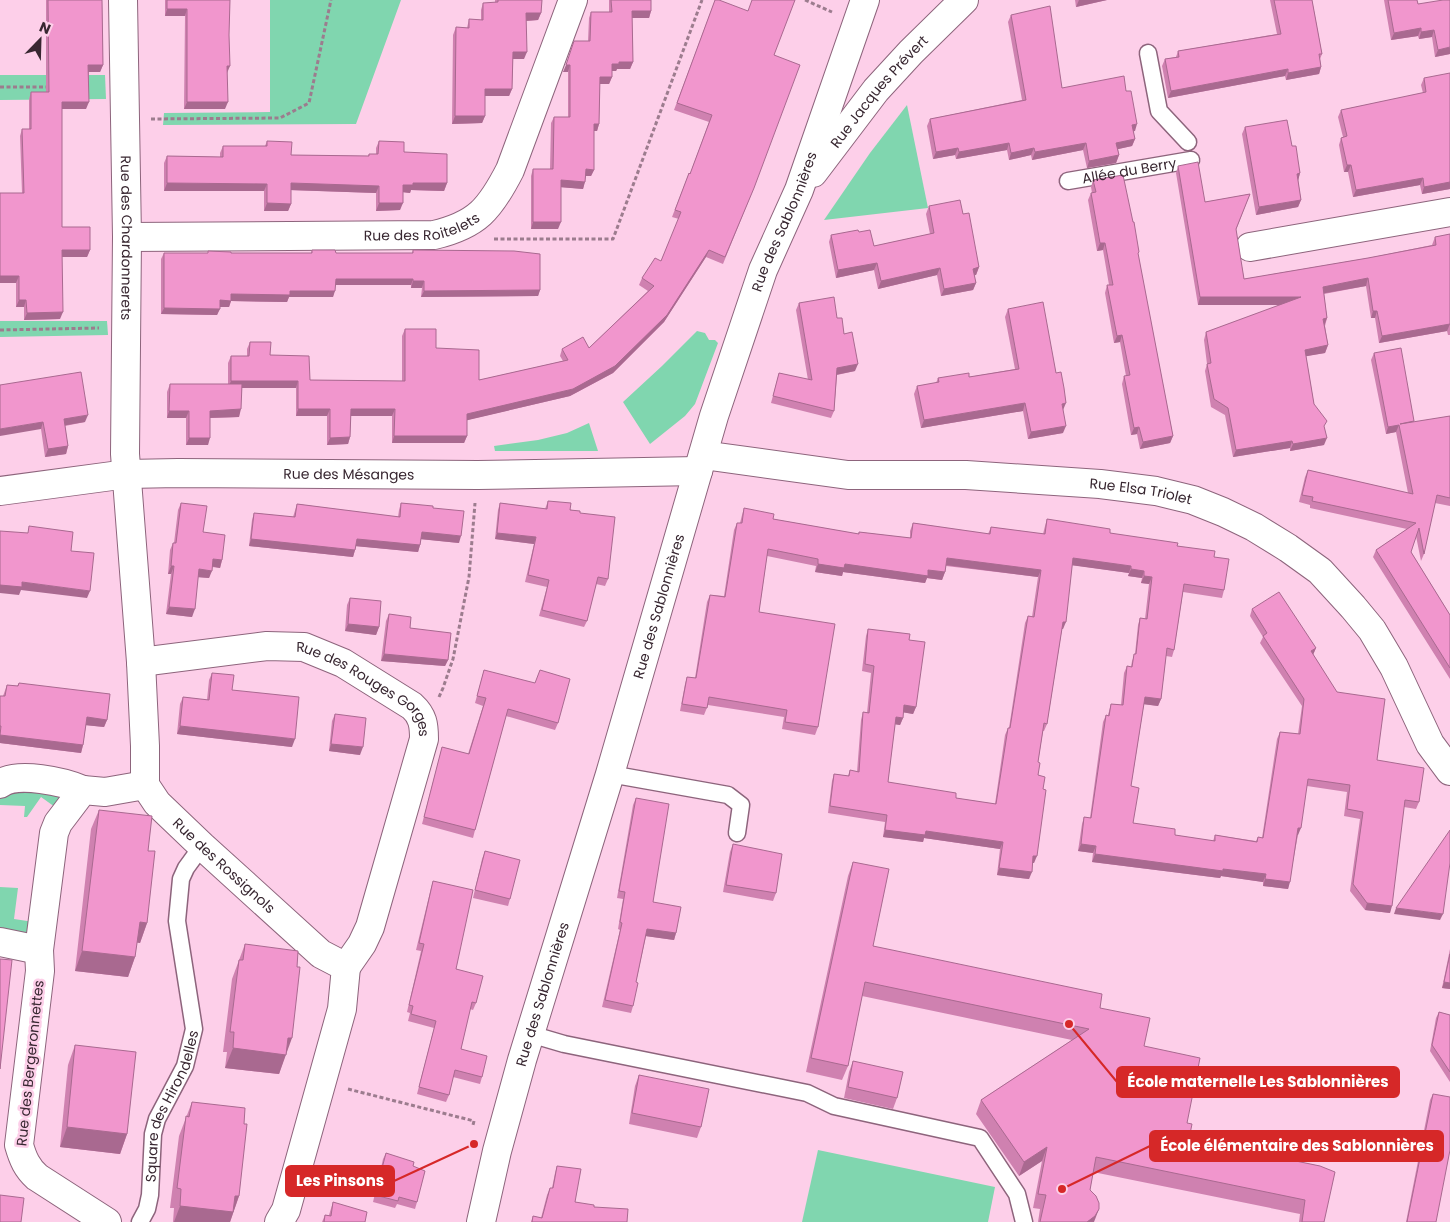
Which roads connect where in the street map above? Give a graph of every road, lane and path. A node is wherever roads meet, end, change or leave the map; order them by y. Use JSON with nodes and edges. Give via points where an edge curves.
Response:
{"nodes":[{"id":1,"x":123,"y":0,"type":"edge"},
{"id":2,"x":331,"y":0,"type":"edge"},
{"id":3,"x":573,"y":0,"type":"edge"},
{"id":4,"x":702,"y":0,"type":"edge"},
{"id":5,"x":805,"y":0,"type":"edge"},
{"id":6,"x":865,"y":0,"type":"edge"},
{"id":7,"x":964,"y":0,"type":"edge"},
{"id":8,"x":837,"y":14,"type":"dead end"},
{"id":9,"x":1148,"y":53,"type":"dead end"},
{"id":10,"x":58,"y":87,"type":"edge"},
{"id":11,"x":0,"y":88,"type":"edge"},
{"id":12,"x":124,"y":118,"type":"junction"},
{"id":13,"x":1188,"y":142,"type":"dead end"},
{"id":14,"x":1192,"y":160,"type":"dead end"},
{"id":15,"x":1068,"y":181,"type":"dead end"},
{"id":16,"x":799,"y":190,"type":"junction"},
{"id":17,"x":1450,"y":212,"type":"edge"},
{"id":18,"x":127,"y":237,"type":"junction"},
{"id":19,"x":492,"y":239,"type":"dead end"},
{"id":20,"x":1250,"y":247,"type":"dead end"},
{"id":21,"x":125,"y":327,"type":"junction"},
{"id":22,"x":0,"y":330,"type":"edge"},
{"id":23,"x":701,"y":463,"type":"junction"},
{"id":24,"x":127,"y":474,"type":"junction"},
{"id":25,"x":478,"y":475,"type":"junction"},
{"id":26,"x":0,"y":491,"type":"edge"},
{"id":27,"x":141,"y":662,"type":"junction"},
{"id":28,"x":422,"y":718,"type":"junction"},
{"id":29,"x":1450,"y":771,"type":"edge"},
{"id":30,"x":610,"y":774,"type":"junction"},
{"id":31,"x":0,"y":784,"type":"edge"},
{"id":32,"x":144,"y":785,"type":"junction"},
{"id":33,"x":83,"y":790,"type":"junction"},
{"id":34,"x":736,"y":832,"type":"dead end"},
{"id":35,"x":202,"y":846,"type":"junction"},
{"id":36,"x":0,"y":942,"type":"edge"},
{"id":37,"x":39,"y":950,"type":"junction"},
{"id":38,"x":346,"y":967,"type":"junction"},
{"id":39,"x":530,"y":1034,"type":"junction"},
{"id":40,"x":342,"y":1088,"type":"dead end"},
{"id":41,"x":472,"y":1130,"type":"dead end"},
{"id":42,"x":10,"y":1148,"type":"edge"},
{"id":43,"x":97,"y":1219,"type":"edge"},
{"id":44,"x":140,"y":1222,"type":"edge"},
{"id":45,"x":279,"y":1222,"type":"edge"},
{"id":46,"x":481,"y":1222,"type":"edge"},
{"id":47,"x":1024,"y":1222,"type":"edge"}],
"edges":[{"from":1,"to":12,"type":"street","name":"Rue des Chardonnerets"},
{"from":2,"to":12,"type":"path","via":[[309,103],[280,118]]},
{"from":3,"to":18,"type":"street","name":"Rue des Roitelets","via":[[510,170],[498,193],[479,216],[463,226],[434,235]]},
{"from":4,"to":19,"type":"path","via":[[613,239]]},
{"from":5,"to":8,"type":"path"},
{"from":6,"to":16,"type":"street","name":"Rue des Sablonnières"},
{"from":7,"to":16,"type":"street","name":"Rue Jacques Prévert","via":[[876,90]]},
{"from":9,"to":13,"type":"lane","via":[[1159,111]]},
{"from":10,"to":11,"type":"path"},
{"from":12,"to":18,"type":"street","name":"Rue des Chardonnerets"},
{"from":14,"to":15,"type":"lane","name":"Allée du Berry"},
{"from":16,"to":23,"type":"street","name":"Rue des Sablonnières","via":[[763,270]]},
{"from":17,"to":20,"type":"street"},
{"from":18,"to":21,"type":"street","name":"Rue des Chardonnerets"},
{"from":21,"to":22,"type":"path"},
{"from":21,"to":24,"type":"street","name":"Rue des Chardonnerets"},
{"from":23,"to":25,"type":"street","name":"Rue des Mésanges"},
{"from":23,"to":29,"type":"street","name":"Rue Elsa Triolet","via":[[848,475],[966,475],[1100,484],[1156,491],[1224,512],[1254,527],[1320,571],[1353,607],[1372,630],[1394,667],[1430,744]]},
{"from":23,"to":30,"type":"street","name":"Rue des Sablonnières"},
{"from":24,"to":25,"type":"street","name":"Rue des Mésanges"},
{"from":24,"to":26,"type":"street","name":"Rue des Mésanges"},
{"from":24,"to":27,"type":"street"},
{"from":25,"to":28,"type":"path","via":[[469,577],[453,659],[443,688],[429,714]]},
{"from":27,"to":28,"type":"street","name":"Rue des Rouges Gorges","via":[[266,646],[304,647],[343,663],[412,706]]},
{"from":27,"to":32,"type":"street","via":[[146,746]]},
{"from":28,"to":38,"type":"street","name":"Rue des Rouges Gorges","via":[[424,739],[370,927]]},
{"from":30,"to":34,"type":"lane","via":[[728,795],[741,805]]},
{"from":30,"to":39,"type":"street","name":"Rue des Sablonnières"},
{"from":31,"to":33,"type":"street","via":[[18,778],[70,784]]},
{"from":32,"to":33,"type":"street","via":[[105,792]]},
{"from":32,"to":35,"type":"street","name":"Rue des Rossignols","via":[[157,803]]},
{"from":33,"to":37,"type":"street","name":"Rue des Bergeronnettes","via":[[54,833]]},
{"from":35,"to":38,"type":"street","name":"Rue des Rossignols","via":[[322,954]]},
{"from":35,"to":44,"type":"lane","name":"Square des Hirondelles","via":[[181,879],[177,921],[194,1029],[184,1066],[157,1119],[153,1134],[150,1195]]},
{"from":36,"to":37,"type":"street"},
{"from":37,"to":42,"type":"street","name":"Rue des Bergeronnettes","via":[[40,971]]},
{"from":38,"to":45,"type":"street","via":[[342,1010],[286,1210]]},
{"from":39,"to":46,"type":"street","name":"Rue des Sablonnières","via":[[499,1142]]},
{"from":39,"to":47,"type":"lane","via":[[564,1044],[807,1093],[834,1106],[980,1138],[1017,1194]]},
{"from":40,"to":41,"type":"path","via":[[474,1122]]},
{"from":42,"to":43,"type":"street","name":"Rue des Bergeronnettes","via":[[24,1160],[29,1170]]}]}
